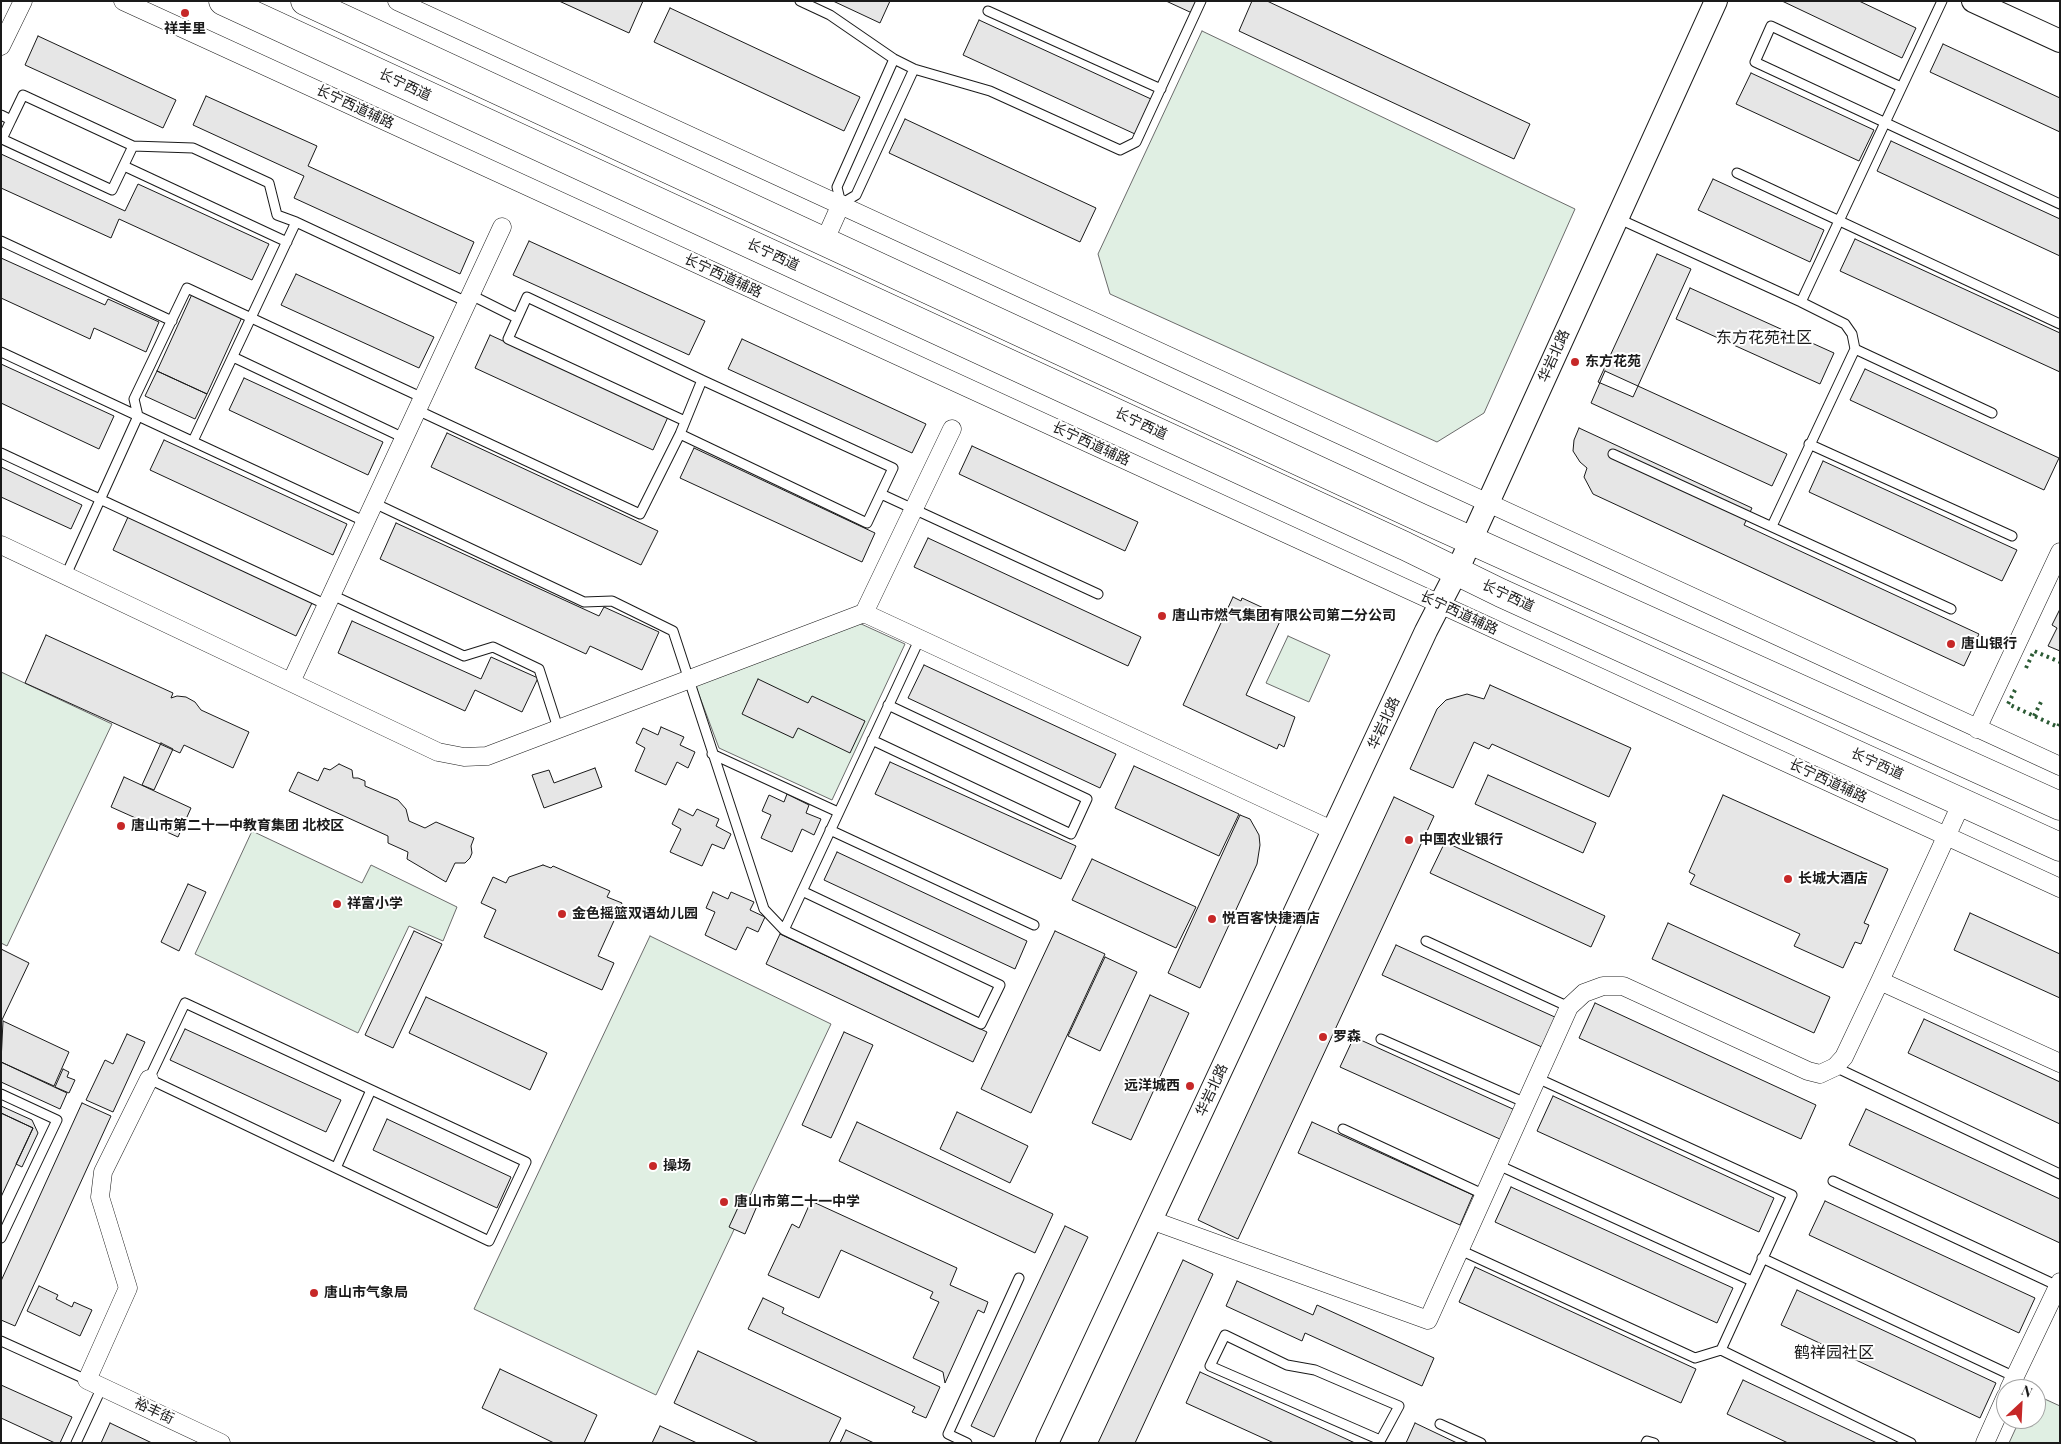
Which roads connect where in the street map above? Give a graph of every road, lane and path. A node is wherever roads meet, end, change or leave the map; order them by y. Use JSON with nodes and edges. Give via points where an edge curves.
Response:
{"nodes":[{"id":1,"x":23,"y":1,"type":"edge"},
{"id":2,"x":123,"y":1,"type":"edge"},
{"id":3,"x":222,"y":1,"type":"edge"},
{"id":4,"x":305,"y":1,"type":"edge"},
{"id":5,"x":397,"y":1,"type":"edge"},
{"id":6,"x":800,"y":1,"type":"edge"},
{"id":7,"x":1201,"y":1,"type":"edge"},
{"id":8,"x":1716,"y":1,"type":"edge"},
{"id":9,"x":1942,"y":1,"type":"edge"},
{"id":10,"x":1973,"y":1,"type":"edge"},
{"id":11,"x":334,"y":7,"type":"edge"},
{"id":12,"x":988,"y":11,"type":"dead end"},
{"id":13,"x":2060,"y":42,"type":"edge"},
{"id":14,"x":1,"y":46,"type":"edge"},
{"id":15,"x":894,"y":59,"type":"junction"},
{"id":16,"x":914,"y":69,"type":"junction"},
{"id":17,"x":1901,"y":87,"type":"junction"},
{"id":18,"x":1161,"y":88,"type":"junction"},
{"id":19,"x":1,"y":115,"type":"edge"},
{"id":20,"x":11,"y":120,"type":"junction"},
{"id":21,"x":1884,"y":122,"type":"junction"},
{"id":22,"x":133,"y":146,"type":"junction"},
{"id":23,"x":124,"y":166,"type":"junction"},
{"id":24,"x":1737,"y":173,"type":"dead end"},
{"id":25,"x":841,"y":204,"type":"junction"},
{"id":26,"x":2060,"y":204,"type":"edge"},
{"id":27,"x":1617,"y":218,"type":"junction"},
{"id":28,"x":1838,"y":220,"type":"junction"},
{"id":29,"x":296,"y":222,"type":"junction"},
{"id":30,"x":502,"y":227,"type":"dead end"},
{"id":31,"x":1,"y":241,"type":"edge"},
{"id":32,"x":287,"y":242,"type":"junction"},
{"id":33,"x":824,"y":242,"type":"junction"},
{"id":34,"x":469,"y":299,"type":"junction"},
{"id":35,"x":1802,"y":302,"type":"junction"},
{"id":36,"x":252,"y":317,"type":"junction"},
{"id":37,"x":518,"y":318,"type":"junction"},
{"id":38,"x":172,"y":320,"type":"junction"},
{"id":39,"x":2060,"y":324,"type":"edge"},
{"id":40,"x":1855,"y":349,"type":"junction"},
{"id":41,"x":1,"y":352,"type":"edge"},
{"id":42,"x":233,"y":357,"type":"junction"},
{"id":43,"x":702,"y":380,"type":"junction"},
{"id":44,"x":420,"y":404,"type":"junction"},
{"id":45,"x":1992,"y":413,"type":"dead end"},
{"id":46,"x":138,"y":416,"type":"junction"},
{"id":47,"x":685,"y":421,"type":"junction"},
{"id":48,"x":952,"y":429,"type":"dead end"},
{"id":49,"x":680,"y":434,"type":"junction"},
{"id":50,"x":404,"y":438,"type":"junction"},
{"id":51,"x":193,"y":441,"type":"junction"},
{"id":52,"x":1810,"y":444,"type":"junction"},
{"id":53,"x":1,"y":453,"type":"edge"},
{"id":54,"x":1613,"y":454,"type":"dead end"},
{"id":55,"x":881,"y":494,"type":"junction"},
{"id":56,"x":100,"y":499,"type":"junction"},
{"id":57,"x":1489,"y":502,"type":"junction"},
{"id":58,"x":374,"y":503,"type":"junction"},
{"id":59,"x":914,"y":509,"type":"junction"},
{"id":60,"x":366,"y":522,"type":"junction"},
{"id":61,"x":1772,"y":526,"type":"junction"},
{"id":62,"x":2012,"y":536,"type":"dead end"},
{"id":63,"x":1471,"y":540,"type":"junction"},
{"id":64,"x":1,"y":545,"type":"edge"},
{"id":65,"x":2060,"y":552,"type":"edge"},
{"id":66,"x":1457,"y":571,"type":"junction"},
{"id":67,"x":66,"y":575,"type":"junction"},
{"id":68,"x":1098,"y":594,"type":"dead end"},
{"id":69,"x":329,"y":600,"type":"junction"},
{"id":70,"x":1441,"y":604,"type":"junction"},
{"id":71,"x":1951,"y":609,"type":"dead end"},
{"id":72,"x":864,"y":613,"type":"junction"},
{"id":73,"x":920,"y":638,"type":"junction"},
{"id":74,"x":688,"y":678,"type":"junction"},
{"id":75,"x":291,"y":682,"type":"junction"},
{"id":76,"x":888,"y":705,"type":"junction"},
{"id":77,"x":558,"y":728,"type":"junction"},
{"id":78,"x":1978,"y":728,"type":"junction"},
{"id":79,"x":872,"y":740,"type":"junction"},
{"id":80,"x":712,"y":754,"type":"junction"},
{"id":81,"x":2060,"y":766,"type":"edge"},
{"id":82,"x":1962,"y":802,"type":"junction"},
{"id":83,"x":2060,"y":806,"type":"edge"},
{"id":84,"x":838,"y":812,"type":"junction"},
{"id":85,"x":830,"y":830,"type":"junction"},
{"id":86,"x":1334,"y":831,"type":"junction"},
{"id":87,"x":1947,"y":836,"type":"junction"},
{"id":88,"x":2060,"y":847,"type":"edge"},
{"id":89,"x":2060,"y":888,"type":"edge"},
{"id":90,"x":802,"y":891,"type":"junction"},
{"id":91,"x":1034,"y":925,"type":"dead end"},
{"id":92,"x":784,"y":930,"type":"junction"},
{"id":93,"x":1426,"y":941,"type":"dead end"},
{"id":94,"x":1880,"y":981,"type":"junction"},
{"id":95,"x":1569,"y":1007,"type":"junction"},
{"id":96,"x":1381,"y":1039,"type":"dead end"},
{"id":97,"x":2060,"y":1064,"type":"edge"},
{"id":98,"x":1835,"y":1068,"type":"junction"},
{"id":99,"x":1537,"y":1078,"type":"junction"},
{"id":100,"x":150,"y":1079,"type":"junction"},
{"id":101,"x":371,"y":1090,"type":"junction"},
{"id":102,"x":1,"y":1094,"type":"edge"},
{"id":103,"x":1526,"y":1103,"type":"junction"},
{"id":104,"x":1342,"y":1128,"type":"dead end"},
{"id":105,"x":1498,"y":1165,"type":"junction"},
{"id":106,"x":336,"y":1168,"type":"junction"},
{"id":107,"x":2060,"y":1174,"type":"edge"},
{"id":108,"x":1833,"y":1181,"type":"dead end"},
{"id":109,"x":1485,"y":1195,"type":"junction"},
{"id":110,"x":1151,"y":1220,"type":"junction"},
{"id":111,"x":2,"y":1237,"type":"edge"},
{"id":112,"x":1460,"y":1250,"type":"junction"},
{"id":113,"x":1762,"y":1258,"type":"junction"},
{"id":114,"x":1019,"y":1278,"type":"dead end"},
{"id":115,"x":1752,"y":1281,"type":"junction"},
{"id":116,"x":2059,"y":1284,"type":"edge"},
{"id":117,"x":1,"y":1341,"type":"edge"},
{"id":118,"x":1721,"y":1350,"type":"junction"},
{"id":119,"x":2004,"y":1379,"type":"edge"},
{"id":120,"x":2014,"y":1379,"type":"edge"},
{"id":121,"x":95,"y":1383,"type":"junction"},
{"id":122,"x":1996,"y":1418,"type":"edge"},
{"id":123,"x":1440,"y":1424,"type":"dead end"},
{"id":124,"x":1380,"y":1442,"type":"edge"},
{"id":125,"x":76,"y":1443,"type":"edge"},
{"id":126,"x":222,"y":1443,"type":"edge"},
{"id":127,"x":967,"y":1443,"type":"edge"},
{"id":128,"x":1047,"y":1443,"type":"edge"},
{"id":129,"x":1481,"y":1443,"type":"edge"},
{"id":130,"x":1646,"y":1443,"type":"edge"},
{"id":131,"x":1654,"y":1443,"type":"edge"},
{"id":132,"x":1911,"y":1443,"type":"edge"},
{"id":133,"x":1985,"y":1443,"type":"edge"}],
"edges":[{"from":1,"to":14,"type":"street"},
{"from":2,"to":70,"type":"street","name":"长宁西道辅路"},
{"from":3,"to":66,"type":"main road","name":"长宁西道"},
{"from":4,"to":11,"type":"main road"},
{"from":5,"to":25,"type":"street"},
{"from":6,"to":15,"type":"lane","via":[[830,15]]},
{"from":7,"to":18,"type":"lane"},
{"from":8,"to":27,"type":"street","name":"华岩北路"},
{"from":9,"to":17,"type":"lane"},
{"from":10,"to":13,"type":"street"},
{"from":11,"to":33,"type":"main road"},
{"from":12,"to":18,"type":"lane"},
{"from":15,"to":16,"type":"lane"},
{"from":15,"to":25,"type":"lane","via":[[837,187]]},
{"from":16,"to":18,"type":"lane","via":[[990,91],[1120,150],[1136,142]]},
{"from":16,"to":25,"type":"lane","via":[[856,195]]},
{"from":17,"to":21,"type":"lane"},
{"from":17,"to":21,"type":"lane","via":[[1771,26],[1755,62]]},
{"from":19,"to":20,"type":"lane"},
{"from":20,"to":22,"type":"lane","via":[[23,95]]},
{"from":20,"to":23,"type":"lane","via":[[2,139],[112,190]]},
{"from":21,"to":26,"type":"lane"},
{"from":21,"to":28,"type":"lane"},
{"from":22,"to":23,"type":"lane"},
{"from":22,"to":29,"type":"lane","via":[[193,148],[269,183],[277,215]]},
{"from":23,"to":32,"type":"lane"},
{"from":24,"to":28,"type":"lane"},
{"from":25,"to":33,"type":"street"},
{"from":25,"to":57,"type":"street"},
{"from":27,"to":35,"type":"lane"},
{"from":27,"to":57,"type":"street","name":"华岩北路"},
{"from":28,"to":35,"type":"lane"},
{"from":28,"to":39,"type":"lane"},
{"from":29,"to":32,"type":"lane"},
{"from":29,"to":34,"type":"lane"},
{"from":30,"to":34,"type":"street"},
{"from":31,"to":38,"type":"lane"},
{"from":32,"to":36,"type":"lane"},
{"from":33,"to":63,"type":"main road"},
{"from":34,"to":37,"type":"lane"},
{"from":34,"to":44,"type":"street"},
{"from":35,"to":40,"type":"lane","via":[[1845,324],[1852,334]]},
{"from":36,"to":38,"type":"lane","via":[[187,288]]},
{"from":36,"to":42,"type":"lane"},
{"from":36,"to":44,"type":"lane"},
{"from":37,"to":43,"type":"lane","via":[[527,297]]},
{"from":37,"to":47,"type":"lane","via":[[508,338]]},
{"from":38,"to":46,"type":"lane","via":[[134,399]]},
{"from":40,"to":45,"type":"lane"},
{"from":40,"to":52,"type":"lane"},
{"from":41,"to":46,"type":"lane"},
{"from":42,"to":50,"type":"lane"},
{"from":42,"to":51,"type":"lane"},
{"from":43,"to":47,"type":"lane"},
{"from":43,"to":55,"type":"lane","via":[[893,468]]},
{"from":44,"to":49,"type":"lane","via":[[640,514]]},
{"from":44,"to":50,"type":"street"},
{"from":46,"to":51,"type":"lane"},
{"from":46,"to":56,"type":"lane"},
{"from":47,"to":49,"type":"lane"},
{"from":48,"to":59,"type":"street"},
{"from":49,"to":55,"type":"lane","via":[[867,523]]},
{"from":50,"to":58,"type":"street"},
{"from":51,"to":60,"type":"lane"},
{"from":52,"to":61,"type":"lane"},
{"from":52,"to":62,"type":"lane"},
{"from":53,"to":56,"type":"lane"},
{"from":54,"to":61,"type":"lane"},
{"from":55,"to":59,"type":"lane"},
{"from":56,"to":67,"type":"lane"},
{"from":56,"to":69,"type":"lane"},
{"from":57,"to":63,"type":"street","name":"华岩北路"},
{"from":57,"to":78,"type":"street"},
{"from":58,"to":60,"type":"street"},
{"from":58,"to":74,"type":"lane","via":[[584,602],[612,601],[673,631]]},
{"from":59,"to":68,"type":"lane"},
{"from":59,"to":72,"type":"street"},
{"from":60,"to":69,"type":"street"},
{"from":61,"to":71,"type":"lane"},
{"from":63,"to":66,"type":"street","name":"华岩北路"},
{"from":63,"to":83,"type":"main road"},
{"from":64,"to":67,"type":"street"},
{"from":65,"to":78,"type":"street"},
{"from":66,"to":70,"type":"street","name":"华岩北路"},
{"from":66,"to":82,"type":"main road","name":"长宁西道"},
{"from":67,"to":75,"type":"street"},
{"from":69,"to":75,"type":"street"},
{"from":69,"to":77,"type":"lane","via":[[464,656],[494,647],[539,669]]},
{"from":70,"to":86,"type":"street","name":"华岩北路"},
{"from":70,"to":87,"type":"street","name":"长宁西道辅路"},
{"from":72,"to":73,"type":"street"},
{"from":72,"to":74,"type":"street"},
{"from":73,"to":76,"type":"lane"},
{"from":73,"to":86,"type":"street"},
{"from":74,"to":77,"type":"street"},
{"from":74,"to":80,"type":"lane"},
{"from":75,"to":77,"type":"street","via":[[438,752],[464,757],[487,756]]},
{"from":76,"to":79,"type":"lane"},
{"from":76,"to":79,"type":"lane","via":[[1088,799],[1071,834]]},
{"from":78,"to":81,"type":"street"},
{"from":79,"to":84,"type":"lane"},
{"from":80,"to":84,"type":"lane"},
{"from":80,"to":92,"type":"lane","via":[[764,909]]},
{"from":82,"to":87,"type":"street"},
{"from":82,"to":88,"type":"main road","name":"长宁西道"},
{"from":84,"to":85,"type":"lane"},
{"from":85,"to":90,"type":"lane"},
{"from":85,"to":91,"type":"lane"},
{"from":86,"to":110,"type":"street","name":"华岩北路"},
{"from":87,"to":89,"type":"street","name":"长宁西道辅路"},
{"from":87,"to":94,"type":"street"},
{"from":90,"to":92,"type":"lane"},
{"from":90,"to":92,"type":"lane","via":[[1000,985],[981,1024]]},
{"from":93,"to":95,"type":"lane"},
{"from":94,"to":97,"type":"street"},
{"from":94,"to":98,"type":"street","via":[[1844,1057]]},
{"from":95,"to":98,"type":"street","via":[[1584,993],[1603,986],[1623,986],[1808,1071],[1820,1074]]},
{"from":95,"to":99,"type":"street"},
{"from":96,"to":103,"type":"lane"},
{"from":98,"to":107,"type":"lane"},
{"from":99,"to":103,"type":"street"},
{"from":99,"to":113,"type":"lane","via":[[1792,1194]]},
{"from":100,"to":101,"type":"lane","via":[[185,1003]]},
{"from":100,"to":106,"type":"lane"},
{"from":100,"to":121,"type":"street","via":[[103,1172],[100,1197],[128,1288]]},
{"from":101,"to":106,"type":"lane"},
{"from":101,"to":106,"type":"lane","via":[[526,1162],[488,1241]]},
{"from":102,"to":111,"type":"lane","via":[[57,1120]]},
{"from":103,"to":105,"type":"street"},
{"from":104,"to":109,"type":"lane"},
{"from":105,"to":109,"type":"street"},
{"from":105,"to":115,"type":"lane"},
{"from":108,"to":116,"type":"lane"},
{"from":109,"to":112,"type":"street"},
{"from":110,"to":112,"type":"street","via":[[1428,1320]]},
{"from":110,"to":128,"type":"street","name":"华岩北路"},
{"from":112,"to":118,"type":"lane","via":[[1694,1358]]},
{"from":113,"to":115,"type":"lane"},
{"from":113,"to":119,"type":"lane"},
{"from":114,"to":127,"type":"lane","via":[[948,1434]]},
{"from":115,"to":118,"type":"lane"},
{"from":116,"to":120,"type":"street"},
{"from":117,"to":121,"type":"lane"},
{"from":118,"to":132,"type":"lane"},
{"from":121,"to":125,"type":"lane"},
{"from":121,"to":126,"type":"street","name":"裕丰街"},
{"from":122,"to":133,"type":"street"},
{"from":123,"to":129,"type":"lane"},
{"from":124,"to":124,"type":"lane","via":[[1399,1406],[1315,1370],[1287,1365],[1225,1335],[1210,1366]]},
{"from":130,"to":131,"type":"lane"}]}
